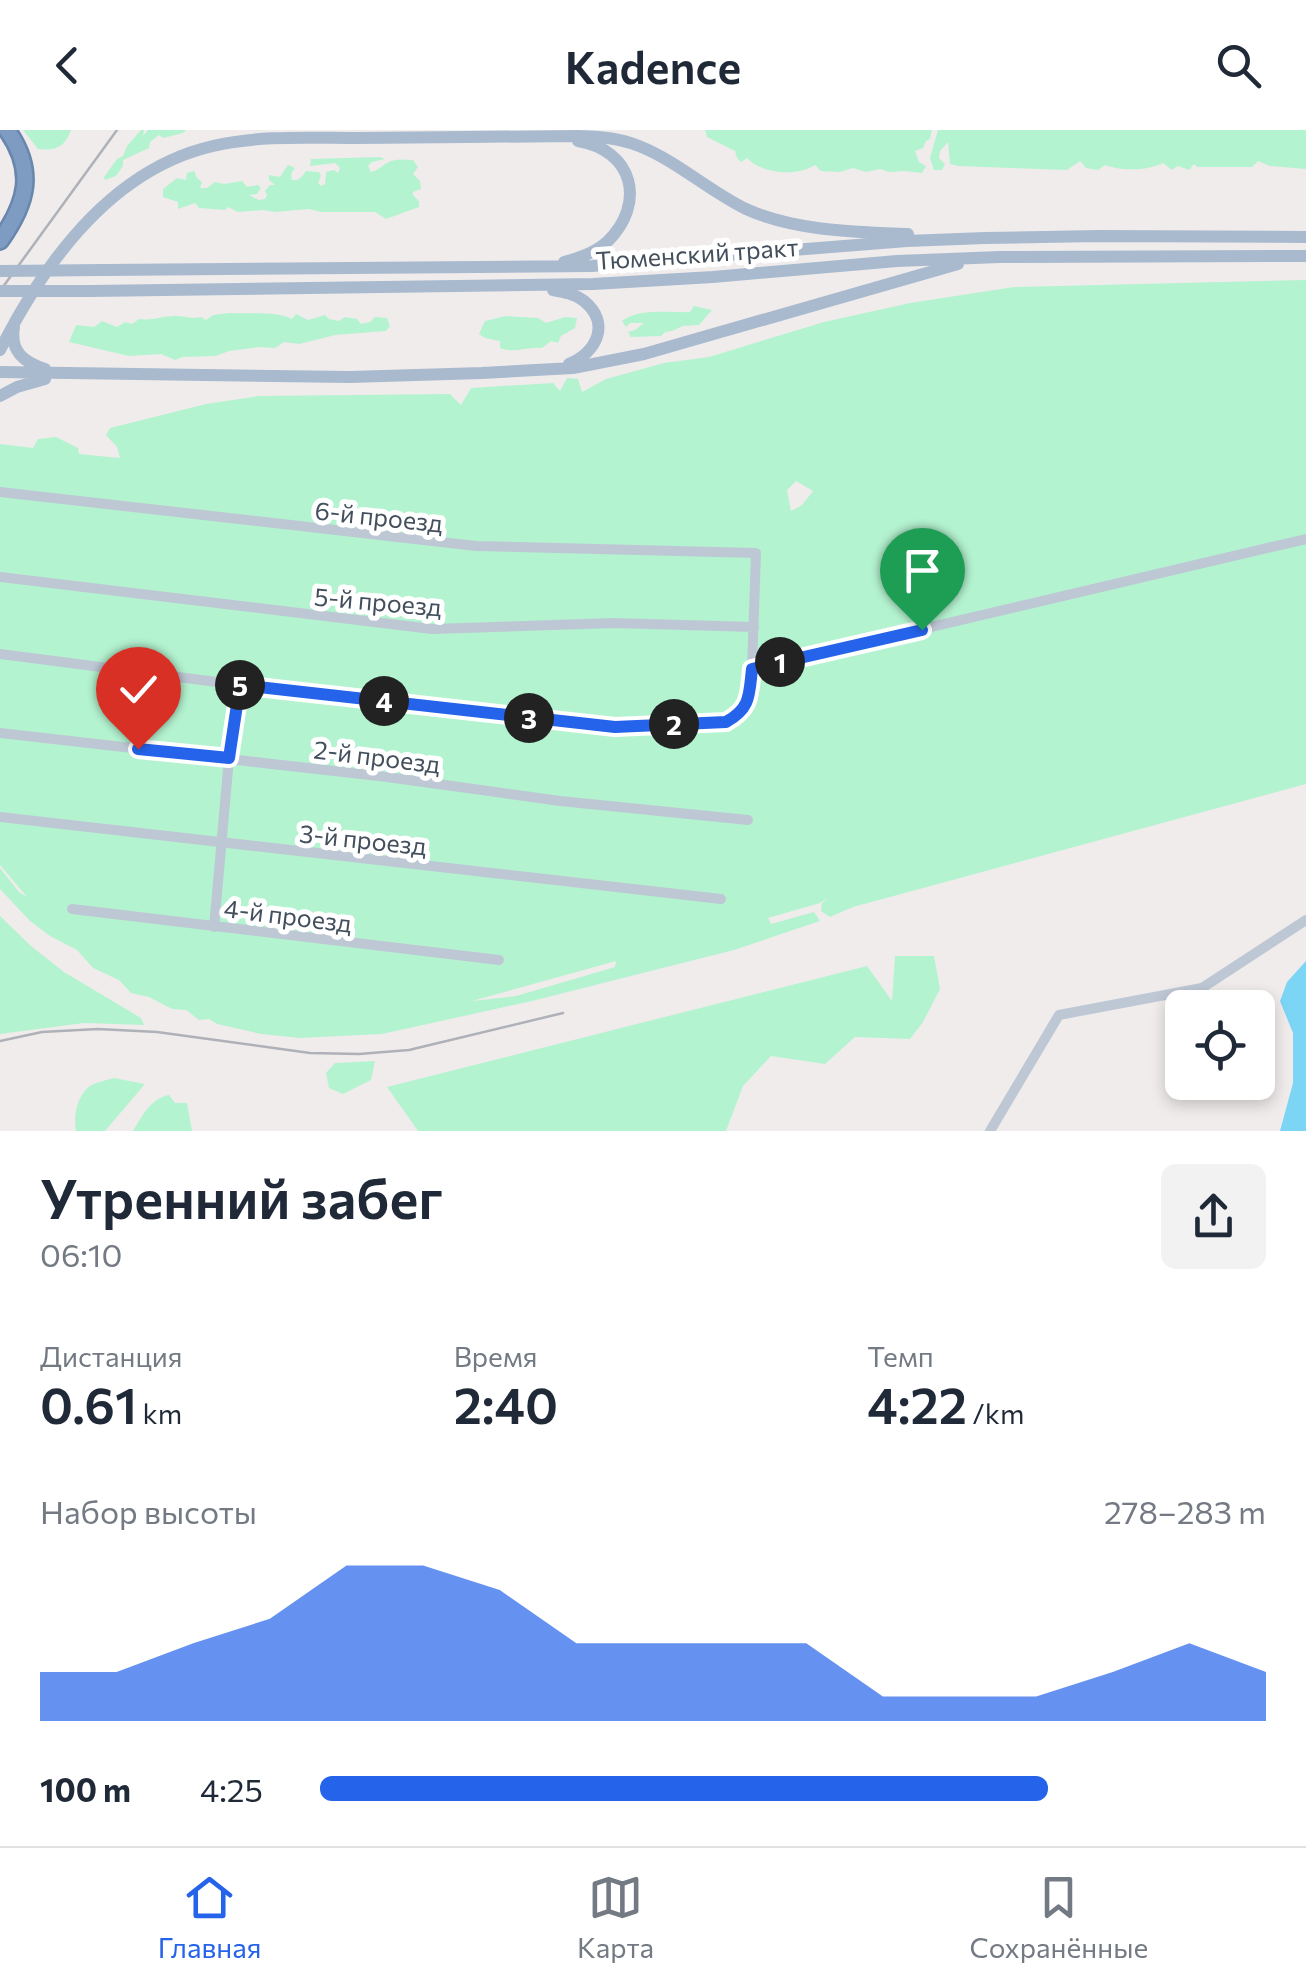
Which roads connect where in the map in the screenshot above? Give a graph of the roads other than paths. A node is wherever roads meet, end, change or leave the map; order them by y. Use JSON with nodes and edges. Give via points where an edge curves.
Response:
{"nodes":[{"id":1,"x":7,"y":130,"type":"edge"},
{"id":2,"x":546,"y":136,"type":"junction"},
{"id":3,"x":1306,"y":237,"type":"edge"},
{"id":4,"x":985,"y":238,"type":"junction"},
{"id":5,"x":0,"y":241,"type":"edge"},
{"id":6,"x":1000,"y":256,"type":"junction"},
{"id":7,"x":1306,"y":256,"type":"edge"},
{"id":8,"x":533,"y":266,"type":"junction"},
{"id":9,"x":0,"y":271,"type":"edge"},
{"id":10,"x":533,"y":286,"type":"junction"},
{"id":11,"x":0,"y":291,"type":"edge"},
{"id":12,"x":16,"y":319,"type":"junction"},
{"id":13,"x":0,"y":350,"type":"edge"},
{"id":14,"x":542,"y":370,"type":"junction"},
{"id":15,"x":0,"y":372,"type":"edge"},
{"id":16,"x":72,"y":374,"type":"junction"},
{"id":17,"x":0,"y":396,"type":"edge"},
{"id":18,"x":0,"y":492,"type":"edge"},
{"id":19,"x":1306,"y":539,"type":"edge"},
{"id":20,"x":0,"y":577,"type":"edge"},
{"id":21,"x":754,"y":628,"type":"junction"},
{"id":22,"x":0,"y":654,"type":"edge"},
{"id":23,"x":752,"y":669,"type":"junction"},
{"id":24,"x":240,"y":685,"type":"junction"},
{"id":25,"x":0,"y":733,"type":"edge"},
{"id":26,"x":229,"y":758,"type":"junction"},
{"id":27,"x":0,"y":817,"type":"edge"},
{"id":28,"x":748,"y":820,"type":"dead end"},
{"id":29,"x":222,"y":844,"type":"junction"},
{"id":30,"x":721,"y":899,"type":"dead end"},
{"id":31,"x":72,"y":909,"type":"dead end"},
{"id":32,"x":1306,"y":920,"type":"edge"},
{"id":33,"x":214,"y":927,"type":"junction"},
{"id":34,"x":499,"y":960,"type":"dead end"},
{"id":35,"x":990,"y":1131,"type":"edge"}],
"edges":[{"from":1,"to":5,"type":"highway","via":[[21,155],[25,182],[20,210]]},
{"from":2,"to":4,"type":"main road","via":[[598,136],[639,146],[746,209],[784,221]]},
{"from":2,"to":8,"type":"main road","via":[[589,143],[615,157],[631,194],[622,222],[597,250]]},
{"from":2,"to":12,"type":"main road","via":[[284,138],[187,154],[110,200],[74,236]]},
{"from":3,"to":4,"type":"main road","name":"Тюменский тракт"},
{"from":4,"to":8,"type":"main road","name":"Тюменский тракт"},
{"from":6,"to":7,"type":"main road","name":"Тюменский тракт"},
{"from":6,"to":10,"type":"main road","name":"Тюменский тракт"},
{"from":6,"to":14,"type":"main road","via":[[644,354]]},
{"from":8,"to":9,"type":"main road","name":"Тюменский тракт","bridge":true},
{"from":10,"to":11,"type":"main road","name":"Тюменский тракт","bridge":true},
{"from":10,"to":14,"type":"main road","via":[[576,296],[598,325],[588,354]]},
{"from":12,"to":13,"type":"main road"},
{"from":12,"to":16,"type":"main road","via":[[19,356]]},
{"from":14,"to":16,"type":"main road","via":[[350,377]]},
{"from":15,"to":16,"type":"main road"},
{"from":16,"to":17,"type":"main road"},
{"from":18,"to":21,"type":"street","name":"6-й проезд","via":[[476,546],[756,553]]},
{"from":19,"to":23,"type":"street"},
{"from":20,"to":21,"type":"street","name":"5-й проезд","via":[[432,629],[612,623]]},
{"from":21,"to":23,"type":"street"},
{"from":22,"to":24,"type":"street"},
{"from":23,"to":24,"type":"street","via":[[748,700],[726,722],[615,727]]},
{"from":24,"to":26,"type":"street"},
{"from":25,"to":26,"type":"street","name":"2-й проезд"},
{"from":26,"to":28,"type":"street","name":"2-й проезд"},
{"from":26,"to":29,"type":"street"},
{"from":27,"to":29,"type":"street","name":"3-й проезд"},
{"from":29,"to":30,"type":"street","name":"3-й проезд"},
{"from":29,"to":33,"type":"street"},
{"from":31,"to":33,"type":"street","name":"4-й проезд"},
{"from":32,"to":35,"type":"street","via":[[1202,988],[1059,1014]]},
{"from":33,"to":34,"type":"street","name":"4-й проезд"}]}
